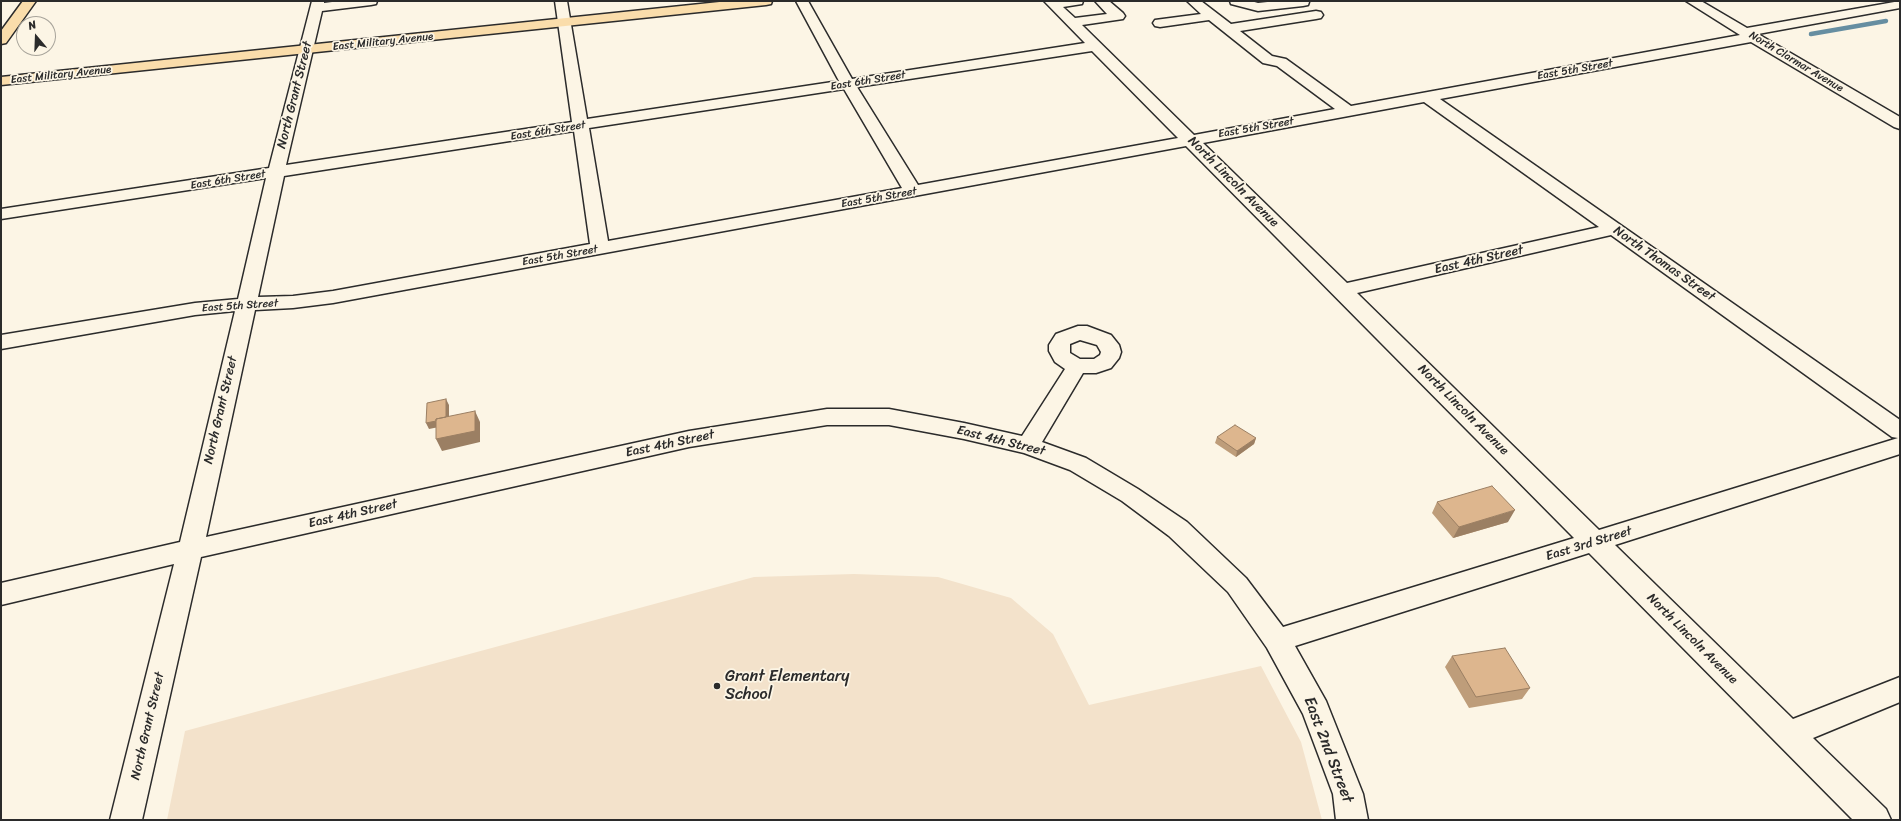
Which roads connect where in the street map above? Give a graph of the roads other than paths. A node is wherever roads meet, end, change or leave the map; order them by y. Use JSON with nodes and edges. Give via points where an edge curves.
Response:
{"nodes":[{"id":1,"x":30,"y":1,"type":"edge"},
{"id":2,"x":371,"y":1,"type":"edge"},
{"id":3,"x":561,"y":1,"type":"edge"},
{"id":4,"x":766,"y":1,"type":"edge"},
{"id":5,"x":802,"y":1,"type":"edge"},
{"id":6,"x":1077,"y":1,"type":"edge"},
{"id":7,"x":1101,"y":1,"type":"edge"},
{"id":8,"x":1193,"y":1,"type":"edge"},
{"id":9,"x":1236,"y":1,"type":"edge"},
{"id":10,"x":1692,"y":1,"type":"edge"},
{"id":11,"x":1303,"y":2,"type":"edge"},
{"id":12,"x":1051,"y":3,"type":"edge"},
{"id":13,"x":317,"y":4,"type":"edge"},
{"id":14,"x":1900,"y":4,"type":"edge"},
{"id":15,"x":1874,"y":9,"type":"junction"},
{"id":16,"x":1316,"y":15,"type":"dead end"},
{"id":17,"x":1212,"y":16,"type":"junction"},
{"id":18,"x":1893,"y":18,"type":"dead end"},
{"id":19,"x":564,"y":23,"type":"junction"},
{"id":20,"x":1072,"y":23,"type":"junction"},
{"id":21,"x":1160,"y":23,"type":"dead end"},
{"id":22,"x":1228,"y":29,"type":"junction"},
{"id":23,"x":1750,"y":35,"type":"junction"},
{"id":24,"x":1,"y":40,"type":"edge"},
{"id":25,"x":1095,"y":46,"type":"junction"},
{"id":26,"x":306,"y":50,"type":"junction"},
{"id":27,"x":1,"y":81,"type":"edge"},
{"id":28,"x":848,"y":84,"type":"junction"},
{"id":29,"x":1427,"y":97,"type":"junction"},
{"id":30,"x":1348,"y":111,"type":"junction"},
{"id":31,"x":1900,"y":124,"type":"edge"},
{"id":32,"x":580,"y":126,"type":"junction"},
{"id":33,"x":1191,"y":140,"type":"junction"},
{"id":34,"x":276,"y":173,"type":"junction"},
{"id":35,"x":913,"y":191,"type":"junction"},
{"id":36,"x":1,"y":214,"type":"edge"},
{"id":37,"x":1615,"y":229,"type":"junction"},
{"id":38,"x":600,"y":248,"type":"junction"},
{"id":39,"x":1343,"y":290,"type":"junction"},
{"id":40,"x":245,"y":304,"type":"junction"},
{"id":41,"x":1,"y":342,"type":"edge"},
{"id":42,"x":1077,"y":366,"type":"dead end"},
{"id":43,"x":1900,"y":431,"type":"edge"},
{"id":44,"x":1028,"y":446,"type":"junction"},
{"id":45,"x":1900,"y":446,"type":"edge"},
{"id":46,"x":1594,"y":542,"type":"junction"},
{"id":47,"x":190,"y":550,"type":"junction"},
{"id":48,"x":1,"y":594,"type":"edge"},
{"id":49,"x":1276,"y":640,"type":"junction"},
{"id":50,"x":1900,"y":689,"type":"edge"},
{"id":51,"x":1788,"y":734,"type":"junction"},
{"id":52,"x":126,"y":820,"type":"edge"},
{"id":53,"x":1352,"y":820,"type":"edge"},
{"id":54,"x":1875,"y":820,"type":"edge"}],
"edges":[{"from":1,"to":24,"type":"main road"},
{"from":2,"to":13,"type":"street"},
{"from":3,"to":19,"type":"street"},
{"from":4,"to":19,"type":"main road","name":"East Military Avenue"},
{"from":5,"to":28,"type":"street"},
{"from":6,"to":12,"type":"street"},
{"from":7,"to":20,"type":"street","via":[[1118,16]]},
{"from":8,"to":17,"type":"street"},
{"from":9,"to":11,"type":"street","via":[[1258,7]]},
{"from":10,"to":23,"type":"street","name":"North Clarmar Avenue"},
{"from":12,"to":20,"type":"street","name":"North Lincoln Avenue"},
{"from":13,"to":26,"type":"street","name":"North Grant Street"},
{"from":14,"to":15,"type":"street","name":"East 5th Street"},
{"from":15,"to":18,"type":"street"},
{"from":15,"to":23,"type":"street","name":"East 5th Street"},
{"from":16,"to":22,"type":"street"},
{"from":17,"to":21,"type":"street"},
{"from":17,"to":22,"type":"street"},
{"from":19,"to":26,"type":"main road","name":"East Military Avenue"},
{"from":19,"to":32,"type":"street"},
{"from":20,"to":25,"type":"street","name":"North Lincoln Avenue"},
{"from":22,"to":30,"type":"street","via":[[1268,60],[1281,62]]},
{"from":23,"to":29,"type":"street","name":"East 5th Street"},
{"from":23,"to":31,"type":"street","name":"North Clarmar Avenue"},
{"from":25,"to":28,"type":"street","name":"East 6th Street"},
{"from":25,"to":33,"type":"street","name":"North Lincoln Avenue"},
{"from":26,"to":27,"type":"main road","name":"East Military Avenue"},
{"from":26,"to":34,"type":"street","name":"North Grant Street"},
{"from":28,"to":32,"type":"street","name":"East 6th Street"},
{"from":28,"to":35,"type":"street"},
{"from":29,"to":30,"type":"street","name":"East 5th Street"},
{"from":29,"to":37,"type":"street","name":"North Thomas Street"},
{"from":30,"to":33,"type":"street","name":"East 5th Street"},
{"from":32,"to":34,"type":"street","name":"East 6th Street"},
{"from":32,"to":38,"type":"street"},
{"from":33,"to":35,"type":"street","name":"East 5th Street"},
{"from":33,"to":39,"type":"street","name":"North Lincoln Avenue"},
{"from":34,"to":36,"type":"street","name":"East 6th Street"},
{"from":34,"to":40,"type":"street","name":"North Grant Street"},
{"from":35,"to":38,"type":"street","name":"East 5th Street"},
{"from":37,"to":39,"type":"street","name":"East 4th Street"},
{"from":37,"to":43,"type":"street","name":"North Thomas Street"},
{"from":38,"to":40,"type":"street","name":"East 5th Street","via":[[333,297],[286,303]]},
{"from":39,"to":46,"type":"street","name":"North Lincoln Avenue"},
{"from":40,"to":41,"type":"street","name":"East 5th Street","via":[[173,312]]},
{"from":40,"to":47,"type":"street","name":"North Grant Street"},
{"from":42,"to":44,"type":"street"},
{"from":44,"to":47,"type":"street","name":"East 4th Street","via":[[889,417],[820,418],[689,439]]},
{"from":44,"to":49,"type":"street","name":"East 4th Street","via":[[1078,464],[1130,495],[1178,529],[1237,585]]},
{"from":45,"to":46,"type":"street","name":"East 3rd Street"},
{"from":46,"to":49,"type":"street","name":"East 3rd Street"},
{"from":46,"to":51,"type":"street","name":"North Lincoln Avenue"},
{"from":47,"to":48,"type":"street","name":"East 4th Street"},
{"from":47,"to":52,"type":"street","name":"North Grant Street"},
{"from":49,"to":53,"type":"street","name":"East 2nd Street","via":[[1316,710],[1348,794]]},
{"from":50,"to":51,"type":"street"},
{"from":51,"to":54,"type":"street","name":"North Lincoln Avenue"}]}
